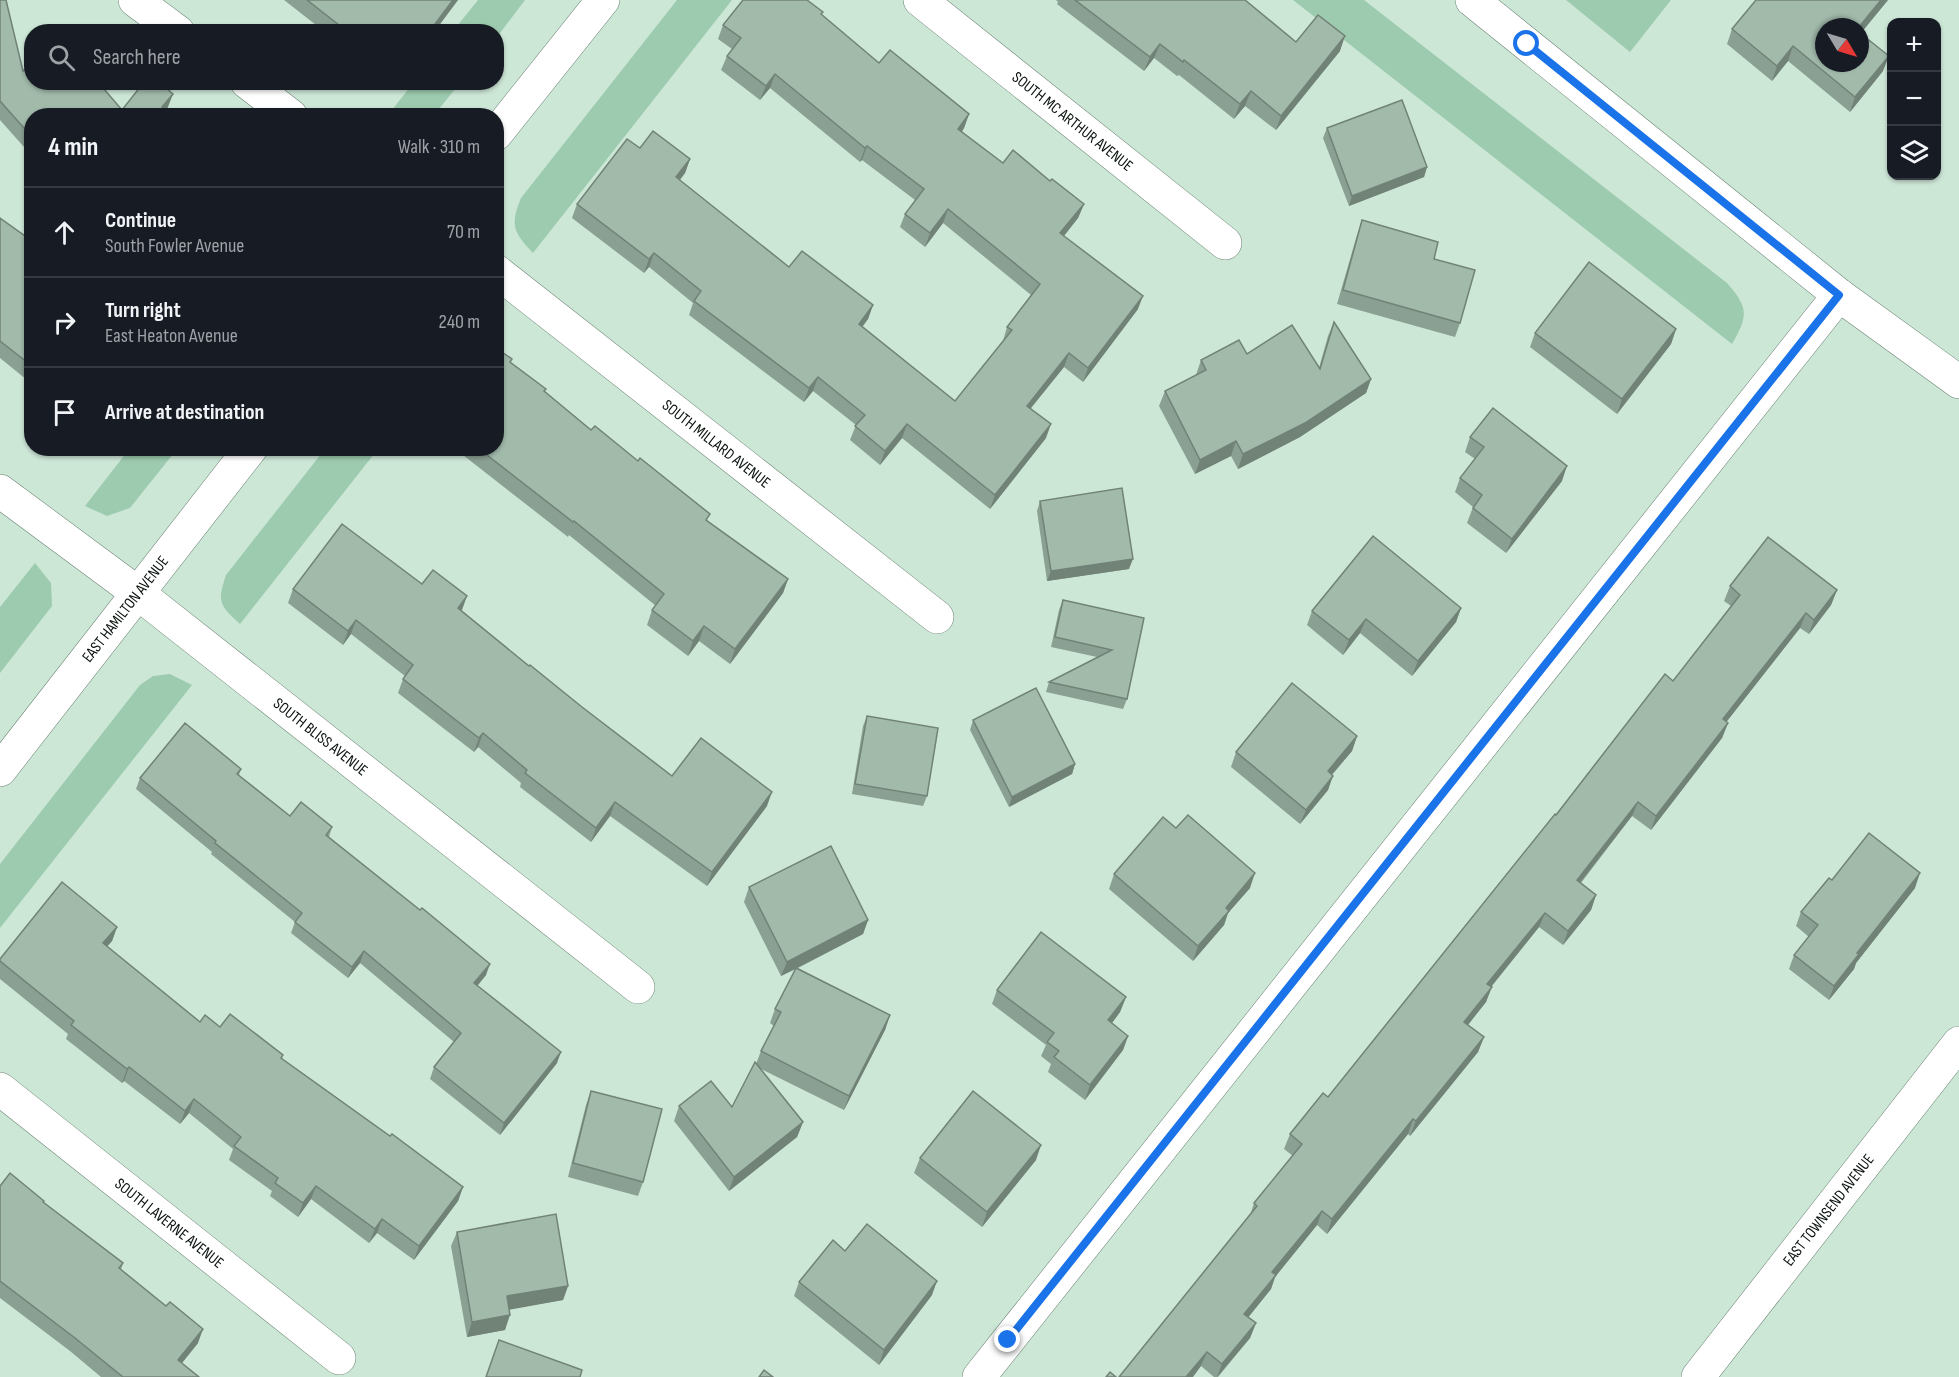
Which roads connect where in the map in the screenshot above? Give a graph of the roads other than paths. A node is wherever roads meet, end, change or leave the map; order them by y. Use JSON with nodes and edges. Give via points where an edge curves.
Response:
{"nodes":[{"id":1,"x":135,"y":0,"type":"edge"},
{"id":2,"x":603,"y":0,"type":"edge"},
{"id":3,"x":920,"y":0,"type":"edge"},
{"id":4,"x":1472,"y":0,"type":"edge"},
{"id":5,"x":167,"y":24,"type":"edge"},
{"id":6,"x":257,"y":90,"type":"edge"},
{"id":7,"x":281,"y":108,"type":"edge"},
{"id":8,"x":504,"y":124,"type":"edge"},
{"id":9,"x":1225,"y":243,"type":"dead end"},
{"id":10,"x":504,"y":277,"type":"edge"},
{"id":11,"x":1839,"y":295,"type":"junction"},
{"id":12,"x":1959,"y":382,"type":"edge"},
{"id":13,"x":245,"y":456,"type":"edge"},
{"id":14,"x":0,"y":491,"type":"edge"},
{"id":15,"x":139,"y":594,"type":"junction"},
{"id":16,"x":937,"y":617,"type":"dead end"},
{"id":17,"x":0,"y":770,"type":"edge"},
{"id":18,"x":638,"y":987,"type":"dead end"},
{"id":19,"x":1959,"y":1044,"type":"edge"},
{"id":20,"x":0,"y":1089,"type":"edge"},
{"id":21,"x":339,"y":1358,"type":"dead end"},
{"id":22,"x":979,"y":1377,"type":"edge"},
{"id":23,"x":1698,"y":1377,"type":"edge"}],
"edges":[{"from":1,"to":5,"type":"street"},
{"from":2,"to":8,"type":"street"},
{"from":3,"to":9,"type":"street","name":"SOUTH MC ARTHUR AVENUE"},
{"from":4,"to":11,"type":"street"},
{"from":6,"to":7,"type":"street"},
{"from":10,"to":16,"type":"street","name":"SOUTH MILLARD AVENUE"},
{"from":11,"to":12,"type":"street"},
{"from":11,"to":22,"type":"street"},
{"from":13,"to":15,"type":"street","name":"EAST HAMILTON AVENUE"},
{"from":14,"to":15,"type":"street","name":"SOUTH BLISS AVENUE"},
{"from":15,"to":17,"type":"street","name":"EAST HAMILTON AVENUE"},
{"from":15,"to":18,"type":"street","name":"SOUTH BLISS AVENUE"},
{"from":19,"to":23,"type":"street","name":"EAST TOWNSEND AVENUE"},
{"from":20,"to":21,"type":"street","name":"SOUTH LAVERNE AVENUE"}]}
